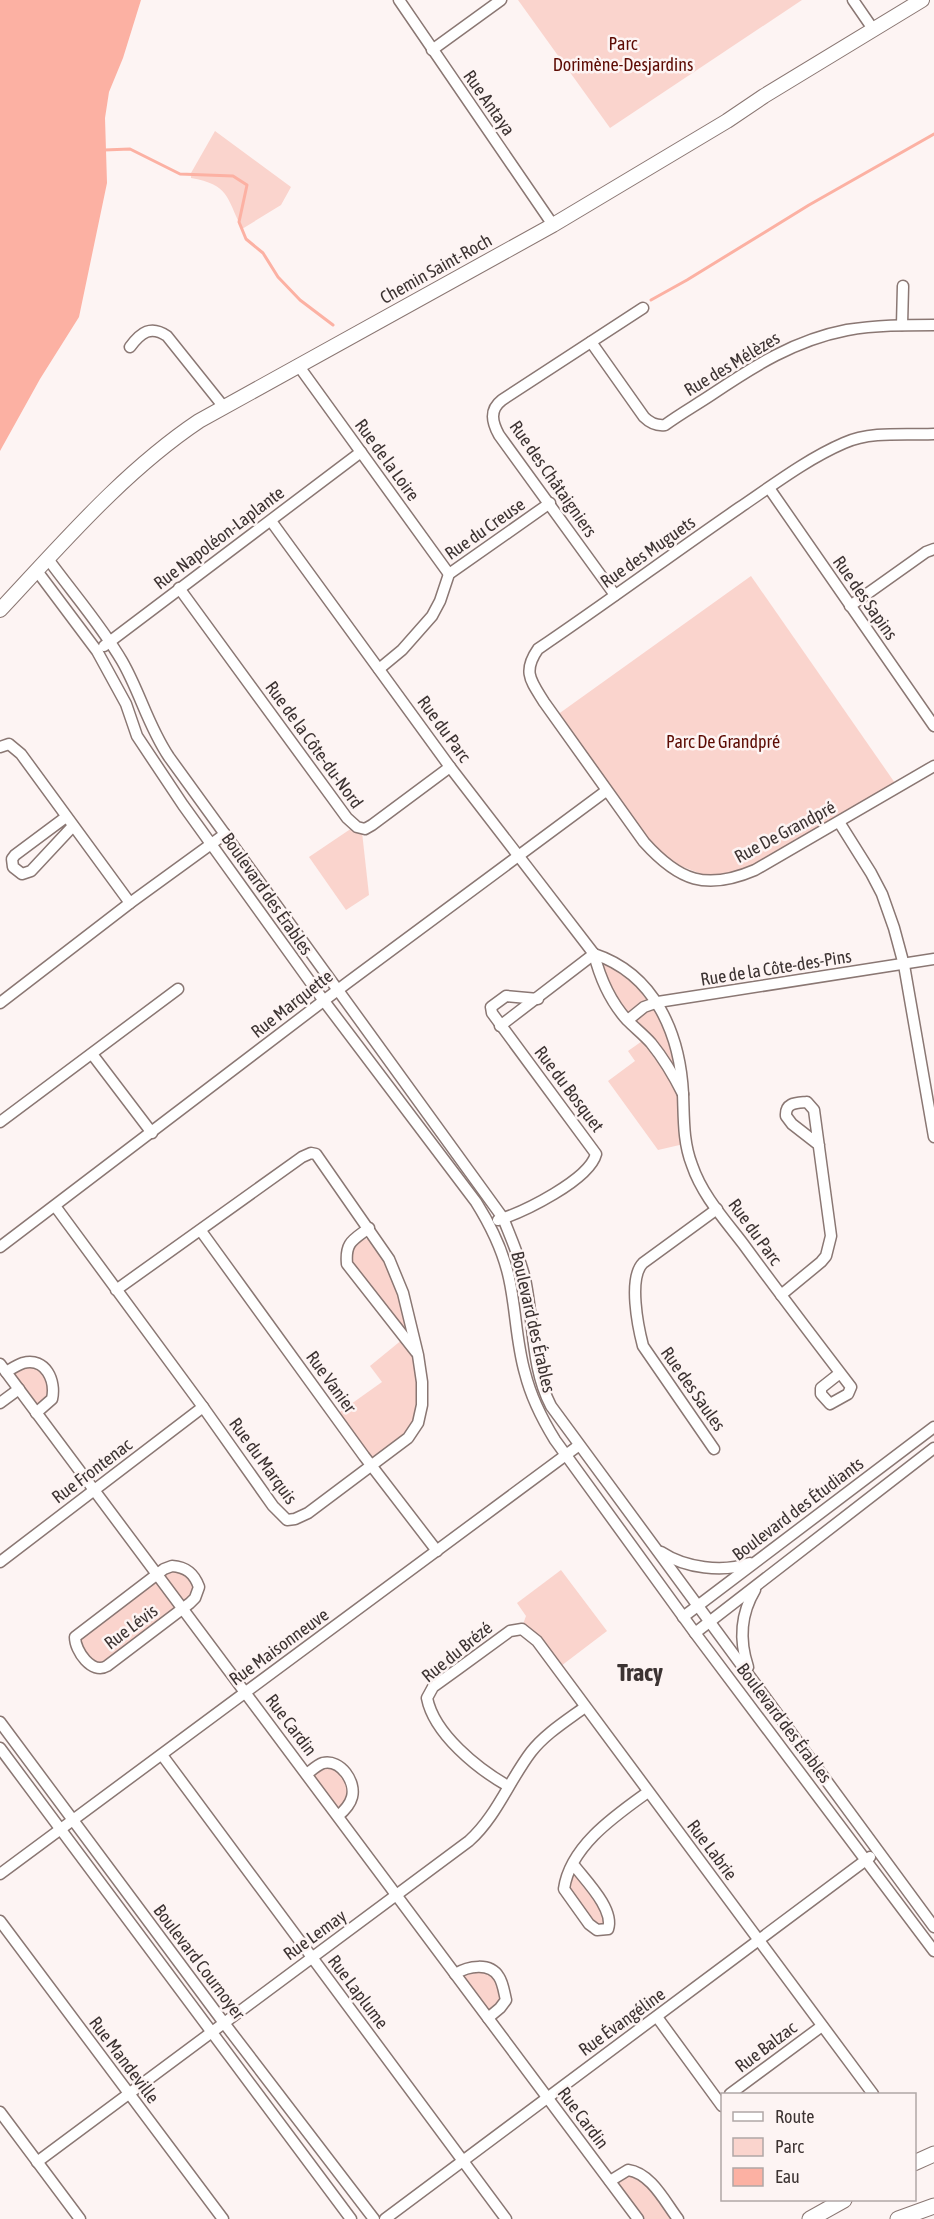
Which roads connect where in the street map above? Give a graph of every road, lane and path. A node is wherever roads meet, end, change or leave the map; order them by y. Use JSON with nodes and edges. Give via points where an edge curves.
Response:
{"nodes":[{"id":1,"x":399,"y":0,"type":"edge"},
{"id":2,"x":501,"y":0,"type":"edge"},
{"id":3,"x":853,"y":0,"type":"edge"},
{"id":4,"x":922,"y":0,"type":"edge"},
{"id":5,"x":873,"y":29,"type":"junction"},
{"id":6,"x":432,"y":50,"type":"junction"},
{"id":7,"x":553,"y":225,"type":"junction"},
{"id":8,"x":903,"y":286,"type":"dead end"},
{"id":9,"x":643,"y":308,"type":"dead end"},
{"id":10,"x":902,"y":325,"type":"junction"},
{"id":11,"x":934,"y":325,"type":"edge"},
{"id":12,"x":591,"y":342,"type":"junction"},
{"id":13,"x":130,"y":347,"type":"dead end"},
{"id":14,"x":298,"y":365,"type":"junction"},
{"id":15,"x":223,"y":406,"type":"junction"},
{"id":16,"x":934,"y":434,"type":"edge"},
{"id":17,"x":361,"y":452,"type":"junction"},
{"id":18,"x":769,"y":488,"type":"junction"},
{"id":19,"x":549,"y":503,"type":"junction"},
{"id":20,"x":271,"y":521,"type":"junction"},
{"id":21,"x":934,"y":549,"type":"edge"},
{"id":22,"x":48,"y":559,"type":"junction"},
{"id":23,"x":37,"y":571,"type":"junction"},
{"id":24,"x":449,"y":574,"type":"junction"},
{"id":25,"x":179,"y":588,"type":"junction"},
{"id":26,"x":615,"y":596,"type":"junction"},
{"id":27,"x":850,"y":606,"type":"junction"},
{"id":28,"x":0,"y":610,"type":"edge"},
{"id":29,"x":109,"y":642,"type":"junction"},
{"id":30,"x":97,"y":651,"type":"junction"},
{"id":31,"x":379,"y":669,"type":"junction"},
{"id":32,"x":934,"y":726,"type":"edge"},
{"id":33,"x":0,"y":747,"type":"edge"},
{"id":34,"x":450,"y":766,"type":"junction"},
{"id":35,"x":934,"y":766,"type":"edge"},
{"id":36,"x":606,"y":791,"type":"junction"},
{"id":37,"x":69,"y":821,"type":"junction"},
{"id":38,"x":839,"y":822,"type":"junction"},
{"id":39,"x":225,"y":834,"type":"junction"},
{"id":40,"x":212,"y":845,"type":"junction"},
{"id":41,"x":518,"y":856,"type":"junction"},
{"id":42,"x":130,"y":903,"type":"junction"},
{"id":43,"x":594,"y":954,"type":"junction"},
{"id":44,"x":934,"y":959,"type":"edge"},
{"id":45,"x":904,"y":965,"type":"junction"},
{"id":46,"x":178,"y":989,"type":"dead end"},
{"id":47,"x":339,"y":989,"type":"junction"},
{"id":48,"x":537,"y":999,"type":"junction"},
{"id":49,"x":324,"y":1001,"type":"junction"},
{"id":50,"x":658,"y":1002,"type":"junction"},
{"id":51,"x":0,"y":1003,"type":"edge"},
{"id":52,"x":628,"y":1020,"type":"junction"},
{"id":53,"x":500,"y":1026,"type":"junction"},
{"id":54,"x":92,"y":1054,"type":"junction"},
{"id":55,"x":683,"y":1094,"type":"junction"},
{"id":56,"x":0,"y":1122,"type":"edge"},
{"id":57,"x":152,"y":1133,"type":"junction"},
{"id":58,"x":934,"y":1137,"type":"edge"},
{"id":59,"x":819,"y":1145,"type":"dead end"},
{"id":60,"x":56,"y":1206,"type":"junction"},
{"id":61,"x":717,"y":1209,"type":"junction"},
{"id":62,"x":503,"y":1218,"type":"junction"},
{"id":63,"x":489,"y":1222,"type":"junction"},
{"id":64,"x":369,"y":1228,"type":"junction"},
{"id":65,"x":201,"y":1231,"type":"junction"},
{"id":66,"x":0,"y":1246,"type":"edge"},
{"id":67,"x":116,"y":1290,"type":"junction"},
{"id":68,"x":781,"y":1296,"type":"junction"},
{"id":69,"x":418,"y":1355,"type":"junction"},
{"id":70,"x":3,"y":1368,"type":"edge"},
{"id":71,"x":840,"y":1373,"type":"dead end"},
{"id":72,"x":19,"y":1389,"type":"junction"},
{"id":73,"x":0,"y":1403,"type":"edge"},
{"id":74,"x":203,"y":1407,"type":"junction"},
{"id":75,"x":36,"y":1413,"type":"junction"},
{"id":76,"x":934,"y":1428,"type":"edge"},
{"id":77,"x":578,"y":1446,"type":"junction"},
{"id":78,"x":934,"y":1448,"type":"edge"},
{"id":79,"x":714,"y":1449,"type":"dead end"},
{"id":80,"x":565,"y":1455,"type":"junction"},
{"id":81,"x":371,"y":1464,"type":"junction"},
{"id":82,"x":94,"y":1490,"type":"junction"},
{"id":83,"x":652,"y":1545,"type":"junction"},
{"id":84,"x":437,"y":1551,"type":"junction"},
{"id":85,"x":758,"y":1559,"type":"junction"},
{"id":86,"x":0,"y":1562,"type":"edge"},
{"id":87,"x":157,"y":1574,"type":"junction"},
{"id":88,"x":758,"y":1586,"type":"junction"},
{"id":89,"x":697,"y":1606,"type":"junction"},
{"id":90,"x":183,"y":1609,"type":"junction"},
{"id":91,"x":683,"y":1617,"type":"junction"},
{"id":92,"x":710,"y":1622,"type":"junction"},
{"id":93,"x":522,"y":1629,"type":"joint"},
{"id":94,"x":695,"y":1633,"type":"junction"},
{"id":95,"x":758,"y":1686,"type":"junction"},
{"id":96,"x":246,"y":1693,"type":"junction"},
{"id":97,"x":585,"y":1707,"type":"junction"},
{"id":98,"x":0,"y":1722,"type":"edge"},
{"id":99,"x":0,"y":1748,"type":"edge"},
{"id":100,"x":162,"y":1755,"type":"junction"},
{"id":101,"x":307,"y":1774,"type":"junction"},
{"id":102,"x":508,"y":1786,"type":"junction"},
{"id":103,"x":648,"y":1792,"type":"junction"},
{"id":104,"x":338,"y":1816,"type":"junction"},
{"id":105,"x":73,"y":1820,"type":"junction"},
{"id":106,"x":61,"y":1829,"type":"junction"},
{"id":107,"x":877,"y":1851,"type":"junction"},
{"id":108,"x":866,"y":1860,"type":"junction"},
{"id":109,"x":573,"y":1864,"type":"junction"},
{"id":110,"x":0,"y":1874,"type":"edge"},
{"id":111,"x":398,"y":1895,"type":"junction"},
{"id":112,"x":0,"y":1921,"type":"edge"},
{"id":113,"x":934,"y":1927,"type":"edge"},
{"id":114,"x":760,"y":1941,"type":"junction"},
{"id":115,"x":934,"y":1951,"type":"edge"},
{"id":116,"x":312,"y":1958,"type":"junction"},
{"id":117,"x":455,"y":1974,"type":"junction"},
{"id":118,"x":657,"y":2017,"type":"junction"},
{"id":119,"x":488,"y":2018,"type":"junction"},
{"id":120,"x":224,"y":2023,"type":"junction"},
{"id":121,"x":822,"y":2026,"type":"junction"},
{"id":122,"x":211,"y":2033,"type":"junction"},
{"id":123,"x":731,"y":2093,"type":"edge"},
{"id":124,"x":872,"y":2093,"type":"edge"},
{"id":125,"x":128,"y":2094,"type":"junction"},
{"id":126,"x":547,"y":2098,"type":"junction"},
{"id":127,"x":721,"y":2101,"type":"edge"},
{"id":128,"x":0,"y":2112,"type":"edge"},
{"id":129,"x":934,"y":2154,"type":"edge"},
{"id":130,"x":463,"y":2161,"type":"junction"},
{"id":131,"x":37,"y":2162,"type":"junction"},
{"id":132,"x":916,"y":2163,"type":"edge"},
{"id":133,"x":610,"y":2181,"type":"junction"},
{"id":134,"x":841,"y":2201,"type":"edge"},
{"id":135,"x":934,"y":2206,"type":"edge"},
{"id":136,"x":80,"y":2219,"type":"edge"},
{"id":137,"x":223,"y":2219,"type":"edge"},
{"id":138,"x":351,"y":2219,"type":"edge"},
{"id":139,"x":374,"y":2219,"type":"edge"},
{"id":140,"x":385,"y":2219,"type":"edge"},
{"id":141,"x":506,"y":2219,"type":"edge"},
{"id":142,"x":638,"y":2219,"type":"edge"},
{"id":143,"x":678,"y":2219,"type":"edge"},
{"id":144,"x":810,"y":2219,"type":"edge"},
{"id":145,"x":898,"y":2219,"type":"edge"}],
"edges":[{"from":1,"to":6,"type":"street","name":"Rue Antaya"},
{"from":2,"to":6,"type":"street"},
{"from":3,"to":5,"type":"street"},
{"from":4,"to":5,"type":"main road","name":"Chemin Saint-Roch"},
{"from":5,"to":7,"type":"main road","name":"Chemin Saint-Roch"},
{"from":6,"to":7,"type":"street","name":"Rue Antaya"},
{"from":7,"to":14,"type":"main road","name":"Chemin Saint-Roch"},
{"from":8,"to":10,"type":"street"},
{"from":9,"to":12,"type":"street","name":"Rue des Châtaigniers"},
{"from":10,"to":11,"type":"street","name":"Rue des Mélèzes"},
{"from":10,"to":12,"type":"street","name":"Rue des Mélèzes","via":[[845,331],[790,347],[660,426],[644,417]]},
{"from":12,"to":19,"type":"street","name":"Rue des Châtaigniers","via":[[498,403],[492,414],[499,435]]},
{"from":13,"to":15,"type":"street","via":[[143,332],[160,331]]},
{"from":14,"to":15,"type":"main road","name":"Chemin Saint-Roch"},
{"from":14,"to":17,"type":"street","name":"Rue de la Loire"},
{"from":15,"to":22,"type":"main road","name":"Chemin Saint-Roch","via":[[139,467]]},
{"from":16,"to":18,"type":"street","name":"Rue des Muguets","via":[[863,437],[844,443]]},
{"from":17,"to":20,"type":"street","name":"Rue Napoléon-Laplante"},
{"from":17,"to":24,"type":"street","name":"Rue de la Loire"},
{"from":18,"to":26,"type":"street","name":"Rue des Muguets"},
{"from":18,"to":27,"type":"street","name":"Rue des Sapins"},
{"from":19,"to":24,"type":"street","name":"Rue du Creuse"},
{"from":19,"to":26,"type":"street","name":"Rue des Châtaigniers"},
{"from":20,"to":25,"type":"street","name":"Rue Napoléon-Laplante"},
{"from":20,"to":31,"type":"street","name":"Rue du Parc"},
{"from":21,"to":27,"type":"street"},
{"from":22,"to":23,"type":"main road","name":"Chemin Saint-Roch"},
{"from":22,"to":29,"type":"street","name":"Boulevard des Érables"},
{"from":23,"to":28,"type":"main road","name":"Chemin Saint-Roch"},
{"from":23,"to":30,"type":"street","name":"Boulevard des Érables"},
{"from":24,"to":31,"type":"street","name":"Rue du Creuse","via":[[432,616]]},
{"from":25,"to":29,"type":"street","name":"Rue Napoléon-Laplante"},
{"from":25,"to":34,"type":"street","name":"Rue de la Côte-du-Nord","via":[[357,828],[372,825]]},
{"from":26,"to":36,"type":"street","name":"Rue des Muguets","via":[[538,649],[529,669],[530,680],[543,702]]},
{"from":27,"to":32,"type":"street","name":"Rue des Sapins"},
{"from":29,"to":30,"type":"street","name":"Rue Napoléon-Laplante"},
{"from":29,"to":39,"type":"street","name":"Boulevard des Érables","via":[[136,689],[155,736]]},
{"from":30,"to":40,"type":"street","name":"Boulevard des Érables","via":[[121,694],[137,736]]},
{"from":31,"to":34,"type":"street","name":"Rue du Parc"},
{"from":33,"to":37,"type":"street","via":[[9,744],[15,748]]},
{"from":34,"to":41,"type":"street","name":"Rue du Parc"},
{"from":35,"to":38,"type":"street","name":"Rue De Grandpré"},
{"from":36,"to":38,"type":"street","name":"Rue De Grandpré","via":[[644,843],[664,863],[689,878],[709,882],[755,870]]},
{"from":36,"to":41,"type":"street","name":"Rue Marquette"},
{"from":37,"to":37,"type":"street","via":[[15,855],[13,867],[22,873],[31,871]]},
{"from":37,"to":42,"type":"street"},
{"from":38,"to":45,"type":"street","via":[[882,894]]},
{"from":39,"to":40,"type":"street"},
{"from":39,"to":47,"type":"street","name":"Boulevard des Érables"},
{"from":40,"to":42,"type":"street"},
{"from":40,"to":49,"type":"street","name":"Boulevard des Érables"},
{"from":41,"to":43,"type":"street","name":"Rue du Parc"},
{"from":41,"to":47,"type":"street","name":"Rue Marquette"},
{"from":42,"to":51,"type":"street"},
{"from":43,"to":48,"type":"street"},
{"from":43,"to":50,"type":"street","name":"Rue du Parc","via":[[639,980]]},
{"from":43,"to":52,"type":"street","name":"Rue du Parc","via":[[605,986]]},
{"from":44,"to":45,"type":"street","name":"Rue de la Côte-des-Pins"},
{"from":45,"to":50,"type":"street","name":"Rue de la Côte-des-Pins"},
{"from":45,"to":58,"type":"street"},
{"from":46,"to":54,"type":"street"},
{"from":47,"to":49,"type":"street","name":"Rue Marquette"},
{"from":47,"to":62,"type":"street","name":"Boulevard des Érables"},
{"from":48,"to":53,"type":"street"},
{"from":48,"to":53,"type":"street","name":"Rue du Bosquet","via":[[510,995],[499,999],[491,1006]]},
{"from":49,"to":57,"type":"street","name":"Rue Marquette"},
{"from":49,"to":63,"type":"street","name":"Boulevard des Érables"},
{"from":50,"to":52,"type":"street","name":"Rue de la Côte-des-Pins"},
{"from":50,"to":55,"type":"street","name":"Rue du Parc","via":[[672,1032]]},
{"from":52,"to":55,"type":"street","name":"Rue du Parc","via":[[659,1054]]},
{"from":53,"to":62,"type":"street","name":"Rue du Bosquet","via":[[597,1154],[584,1172],[558,1192]]},
{"from":54,"to":56,"type":"street"},
{"from":54,"to":57,"type":"street"},
{"from":55,"to":61,"type":"street","name":"Rue du Parc","via":[[685,1145],[698,1180]]},
{"from":57,"to":60,"type":"street","name":"Rue Marquette"},
{"from":59,"to":68,"type":"street","via":[[831,1236],[826,1256]]},
{"from":60,"to":66,"type":"street","name":"Rue Marquette"},
{"from":60,"to":67,"type":"street","name":"Rue du Marquis"},
{"from":61,"to":68,"type":"street","name":"Rue du Parc"},
{"from":61,"to":79,"type":"street","name":"Rue des Saules","via":[[643,1263],[635,1285],[643,1346]]},
{"from":62,"to":63,"type":"street","name":"Rue du Bosquet"},
{"from":62,"to":77,"type":"street","name":"Boulevard des Érables","via":[[525,1281],[544,1393]]},
{"from":63,"to":80,"type":"street","name":"Boulevard des Érables","via":[[509,1278],[529,1389]]},
{"from":64,"to":65,"type":"street","name":"Rue du Marquis","via":[[320,1158],[311,1153]]},
{"from":64,"to":69,"type":"street","name":"Rue du Marquis","via":[[397,1275]]},
{"from":64,"to":69,"type":"street","via":[[349,1243],[347,1264]]},
{"from":65,"to":67,"type":"street","name":"Rue du Marquis"},
{"from":65,"to":81,"type":"street","name":"Rue Vanier"},
{"from":67,"to":74,"type":"street","name":"Rue du Marquis"},
{"from":68,"to":71,"type":"street","name":"Rue du Parc"},
{"from":69,"to":81,"type":"street","name":"Rue du Marquis","via":[[422,1405],[418,1423],[408,1438]]},
{"from":70,"to":72,"type":"street","name":"Rue Cardin"},
{"from":70,"to":75,"type":"street","name":"Rue Cardin","via":[[27,1362],[47,1370],[53,1387],[52,1400]]},
{"from":72,"to":73,"type":"street"},
{"from":72,"to":75,"type":"street","name":"Rue Cardin"},
{"from":74,"to":81,"type":"street","name":"Rue du Marquis","via":[[287,1520],[308,1513]]},
{"from":74,"to":82,"type":"street","name":"Rue Frontenac"},
{"from":75,"to":82,"type":"street","name":"Rue Cardin"},
{"from":76,"to":85,"type":"street","name":"Boulevard des Étudiants"},
{"from":77,"to":80,"type":"street","name":"Rue Maisonneuve"},
{"from":77,"to":83,"type":"street","name":"Boulevard des Érables"},
{"from":78,"to":88,"type":"street","name":"Boulevard des Étudiants"},
{"from":80,"to":84,"type":"street","name":"Rue Maisonneuve"},
{"from":80,"to":91,"type":"street","name":"Boulevard des Érables"},
{"from":81,"to":84,"type":"street","name":"Rue Vanier"},
{"from":82,"to":86,"type":"street","name":"Rue Frontenac"},
{"from":82,"to":87,"type":"street","name":"Rue Cardin"},
{"from":83,"to":85,"type":"street","via":[[668,1557],[700,1566],[733,1567]]},
{"from":83,"to":89,"type":"street","name":"Boulevard des Érables"},
{"from":84,"to":96,"type":"street","name":"Rue Maisonneuve"},
{"from":85,"to":89,"type":"street","name":"Boulevard des Étudiants"},
{"from":87,"to":90,"type":"street","name":"Rue Cardin"},
{"from":87,"to":90,"type":"street","via":[[172,1566],[187,1569],[192,1575],[199,1587],[195,1598]]},
{"from":87,"to":90,"type":"street","name":"Rue Lévis","via":[[75,1637],[82,1656],[93,1666],[103,1668]]},
{"from":88,"to":92,"type":"street","name":"Boulevard des Étudiants"},
{"from":88,"to":95,"type":"street","via":[[746,1606],[741,1631],[746,1661]]},
{"from":89,"to":91,"type":"street","name":"Boulevard des Étudiants"},
{"from":89,"to":92,"type":"street","name":"Boulevard des Érables"},
{"from":90,"to":96,"type":"street","name":"Rue Cardin"},
{"from":91,"to":94,"type":"street","name":"Boulevard des Érables"},
{"from":92,"to":94,"type":"street","name":"Boulevard des Étudiants"},
{"from":92,"to":95,"type":"street","name":"Boulevard des Érables"},
{"from":93,"to":97,"type":"street","name":"Rue Labrie","via":[[537,1641]]},
{"from":93,"to":102,"type":"street","name":"Rue du Brézé","via":[[510,1631],[467,1662],[433,1688],[427,1698],[433,1715],[454,1744]]},
{"from":94,"to":108,"type":"street","name":"Boulevard des Érables"},
{"from":95,"to":107,"type":"street","name":"Boulevard des Érables"},
{"from":96,"to":100,"type":"street","name":"Rue Maisonneuve"},
{"from":96,"to":101,"type":"street","name":"Rue Cardin"},
{"from":97,"to":102,"type":"street","name":"Rue Lemay","via":[[537,1746]]},
{"from":97,"to":103,"type":"street","name":"Rue Labrie"},
{"from":98,"to":105,"type":"street","name":"Boulevard Cournoyer"},
{"from":99,"to":106,"type":"street","name":"Boulevard Cournoyer"},
{"from":100,"to":105,"type":"street","name":"Rue Maisonneuve"},
{"from":100,"to":116,"type":"street","name":"Rue Laplume"},
{"from":101,"to":104,"type":"street","name":"Rue Cardin"},
{"from":101,"to":104,"type":"street","name":"Rue Cardin","via":[[328,1763],[345,1772],[353,1787],[352,1796]]},
{"from":102,"to":111,"type":"street","name":"Rue Lemay","via":[[474,1836]]},
{"from":103,"to":109,"type":"street","via":[[603,1827]]},
{"from":103,"to":114,"type":"street","name":"Rue Labrie"},
{"from":104,"to":111,"type":"street","name":"Rue Cardin"},
{"from":105,"to":106,"type":"street","name":"Rue Maisonneuve"},
{"from":105,"to":120,"type":"street","name":"Boulevard Cournoyer"},
{"from":106,"to":110,"type":"street","name":"Rue Maisonneuve"},
{"from":106,"to":122,"type":"street","name":"Boulevard Cournoyer"},
{"from":107,"to":108,"type":"street","name":"Rue Évangéline"},
{"from":107,"to":113,"type":"street","name":"Boulevard des Érables"},
{"from":108,"to":114,"type":"street","name":"Rue Évangéline"},
{"from":108,"to":115,"type":"street","name":"Boulevard des Érables"},
{"from":109,"to":109,"type":"street","via":[[607,1909],[608,1929],[593,1928],[564,1889]]},
{"from":111,"to":116,"type":"street","name":"Rue Lemay"},
{"from":111,"to":117,"type":"street","name":"Rue Cardin"},
{"from":112,"to":125,"type":"street","name":"Rue Mandeville"},
{"from":114,"to":118,"type":"street","name":"Rue Évangéline"},
{"from":114,"to":121,"type":"street","name":"Rue Labrie"},
{"from":116,"to":120,"type":"street","name":"Rue Lemay"},
{"from":116,"to":130,"type":"street","name":"Rue Laplume"},
{"from":117,"to":119,"type":"street","name":"Rue Cardin"},
{"from":117,"to":119,"type":"street","via":[[477,1967],[496,1973],[501,1979],[506,2000]]},
{"from":118,"to":126,"type":"street","name":"Rue Évangéline"},
{"from":118,"to":127,"type":"street"},
{"from":119,"to":126,"type":"street","name":"Rue Cardin"},
{"from":120,"to":122,"type":"street","name":"Rue Lemay"},
{"from":120,"to":139,"type":"street","name":"Boulevard Cournoyer"},
{"from":121,"to":123,"type":"street","name":"Rue Balzac"},
{"from":121,"to":124,"type":"street","name":"Rue Labrie"},
{"from":122,"to":125,"type":"street","name":"Rue Lemay"},
{"from":122,"to":138,"type":"street","name":"Boulevard Cournoyer"},
{"from":125,"to":131,"type":"street","name":"Rue Lemay"},
{"from":125,"to":137,"type":"street","name":"Rue Mandeville"},
{"from":126,"to":130,"type":"street","name":"Rue Évangéline"},
{"from":126,"to":133,"type":"street","name":"Rue Cardin"},
{"from":128,"to":131,"type":"street"},
{"from":129,"to":132,"type":"highway"},
{"from":130,"to":140,"type":"street","name":"Rue Évangéline"},
{"from":130,"to":141,"type":"street","name":"Rue Laplume"},
{"from":131,"to":136,"type":"street"},
{"from":133,"to":142,"type":"street","name":"Rue Cardin"},
{"from":133,"to":143,"type":"street","via":[[628,2170],[638,2173]]},
{"from":134,"to":144,"type":"highway"},
{"from":135,"to":145,"type":"highway"}]}
